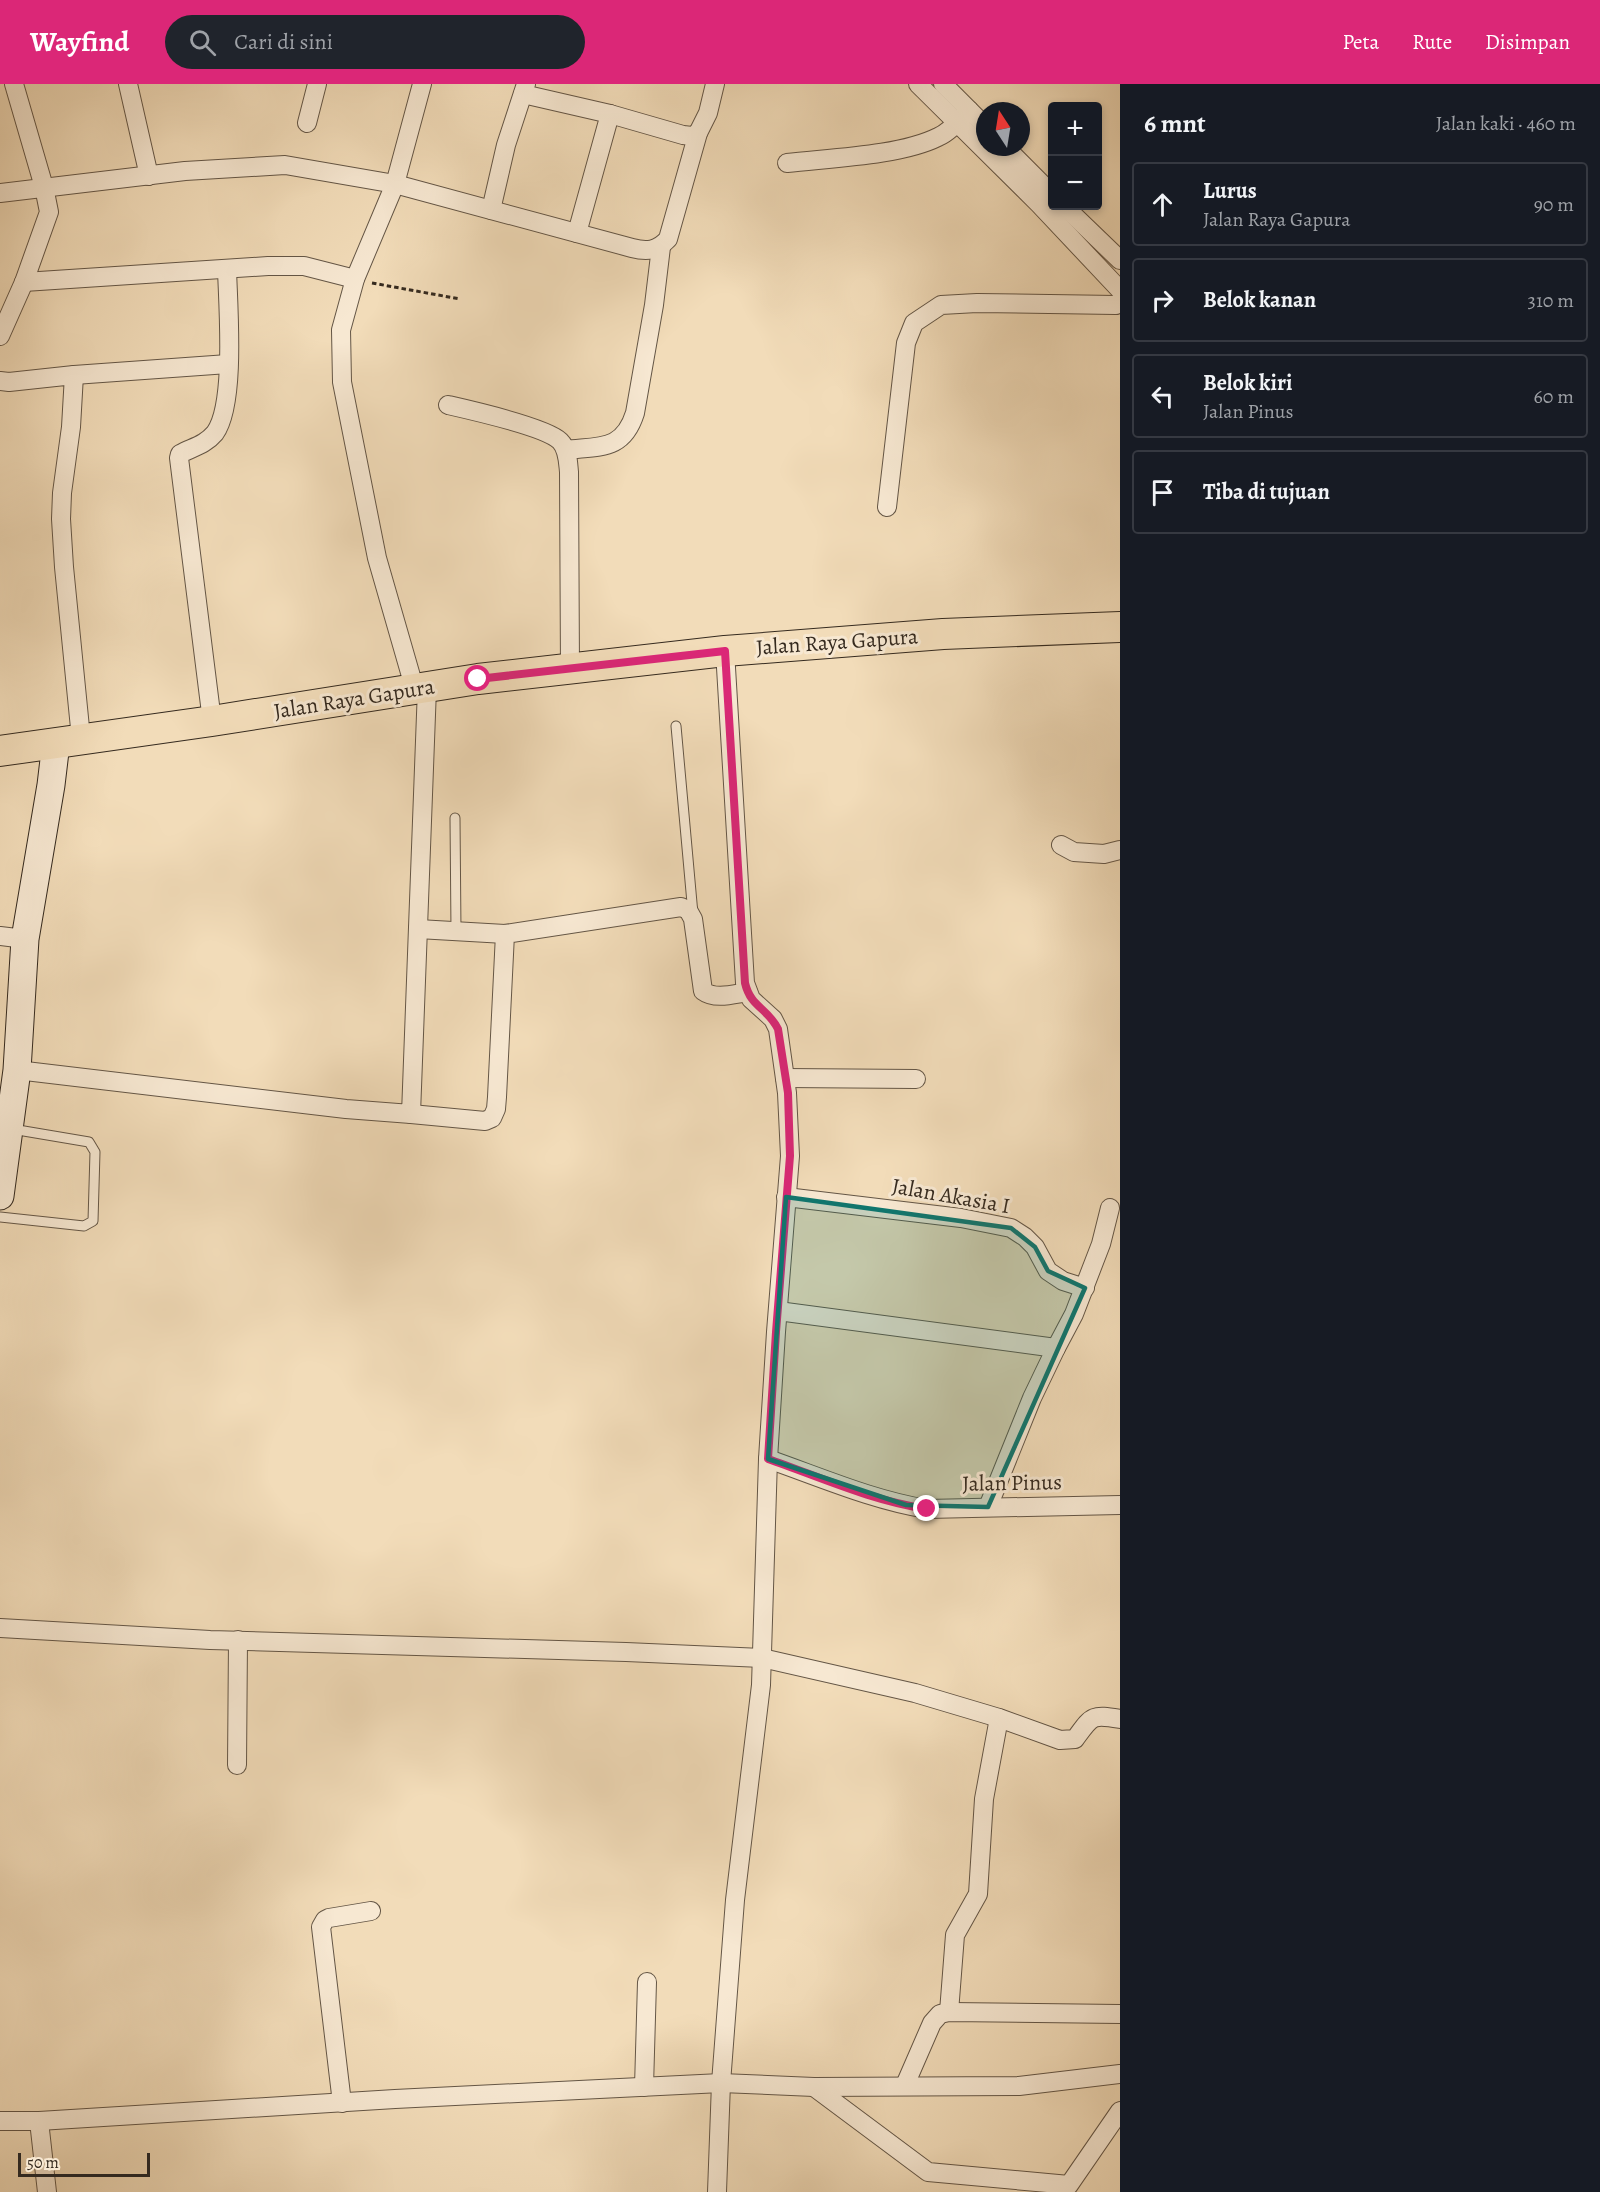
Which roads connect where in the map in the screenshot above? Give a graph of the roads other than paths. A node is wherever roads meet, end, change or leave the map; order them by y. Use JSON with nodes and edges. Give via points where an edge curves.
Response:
{"nodes":[{"id":1,"x":14,"y":84,"type":"edge"},
{"id":2,"x":128,"y":84,"type":"edge"},
{"id":3,"x":317,"y":84,"type":"edge"},
{"id":4,"x":422,"y":84,"type":"edge"},
{"id":5,"x":715,"y":84,"type":"edge"},
{"id":6,"x":918,"y":84,"type":"edge"},
{"id":7,"x":944,"y":84,"type":"edge"},
{"id":8,"x":524,"y":89,"type":"edge"},
{"id":9,"x":610,"y":114,"type":"junction"},
{"id":10,"x":963,"y":116,"type":"junction"},
{"id":11,"x":976,"y":122,"type":"edge"},
{"id":12,"x":307,"y":123,"type":"dead end"},
{"id":13,"x":698,"y":133,"type":"junction"},
{"id":14,"x":1014,"y":156,"type":"edge"},
{"id":15,"x":787,"y":164,"type":"dead end"},
{"id":16,"x":149,"y":176,"type":"junction"},
{"id":17,"x":395,"y":184,"type":"junction"},
{"id":18,"x":44,"y":187,"type":"junction"},
{"id":19,"x":1048,"y":189,"type":"edge"},
{"id":20,"x":0,"y":192,"type":"edge"},
{"id":21,"x":491,"y":210,"type":"junction"},
{"id":22,"x":1068,"y":210,"type":"edge"},
{"id":23,"x":577,"y":233,"type":"junction"},
{"id":24,"x":661,"y":247,"type":"junction"},
{"id":25,"x":1120,"y":260,"type":"edge"},
{"id":26,"x":227,"y":269,"type":"junction"},
{"id":27,"x":355,"y":279,"type":"junction"},
{"id":28,"x":24,"y":282,"type":"junction"},
{"id":29,"x":1120,"y":290,"type":"edge"},
{"id":30,"x":1120,"y":303,"type":"edge"},
{"id":31,"x":0,"y":336,"type":"edge"},
{"id":32,"x":228,"y":364,"type":"junction"},
{"id":33,"x":75,"y":375,"type":"junction"},
{"id":34,"x":0,"y":381,"type":"edge"},
{"id":35,"x":448,"y":405,"type":"dead end"},
{"id":36,"x":566,"y":450,"type":"junction"},
{"id":37,"x":887,"y":507,"type":"dead end"},
{"id":38,"x":1120,"y":627,"type":"edge"},
{"id":39,"x":725,"y":651,"type":"junction"},
{"id":40,"x":570,"y":669,"type":"junction"},
{"id":41,"x":421,"y":689,"type":"junction"},
{"id":42,"x":212,"y":722,"type":"junction"},
{"id":43,"x":676,"y":726,"type":"dead end"},
{"id":44,"x":68,"y":740,"type":"junction"},
{"id":45,"x":0,"y":751,"type":"edge"},
{"id":46,"x":455,"y":818,"type":"dead end"},
{"id":47,"x":1061,"y":845,"type":"dead end"},
{"id":48,"x":1120,"y":850,"type":"edge"},
{"id":49,"x":693,"y":919,"type":"junction"},
{"id":50,"x":418,"y":929,"type":"junction"},
{"id":51,"x":456,"y":931,"type":"junction"},
{"id":52,"x":505,"y":934,"type":"junction"},
{"id":53,"x":13,"y":937,"type":"edge"},
{"id":54,"x":747,"y":992,"type":"junction"},
{"id":55,"x":17,"y":1070,"type":"junction"},
{"id":56,"x":785,"y":1078,"type":"junction"},
{"id":57,"x":916,"y":1079,"type":"dead end"},
{"id":58,"x":411,"y":1114,"type":"junction"},
{"id":59,"x":9,"y":1129,"type":"junction"},
{"id":60,"x":0,"y":1196,"type":"edge"},
{"id":61,"x":786,"y":1197,"type":"junction"},
{"id":62,"x":1110,"y":1208,"type":"dead end"},
{"id":63,"x":0,"y":1217,"type":"edge"},
{"id":64,"x":1085,"y":1288,"type":"junction"},
{"id":65,"x":778,"y":1311,"type":"junction"},
{"id":66,"x":1056,"y":1348,"type":"junction"},
{"id":67,"x":768,"y":1459,"type":"junction"},
{"id":68,"x":1120,"y":1505,"type":"edge"},
{"id":69,"x":988,"y":1507,"type":"junction"},
{"id":70,"x":0,"y":1628,"type":"edge"},
{"id":71,"x":238,"y":1641,"type":"junction"},
{"id":72,"x":762,"y":1658,"type":"junction"},
{"id":73,"x":999,"y":1718,"type":"junction"},
{"id":74,"x":1120,"y":1719,"type":"edge"},
{"id":75,"x":237,"y":1765,"type":"dead end"},
{"id":76,"x":371,"y":1911,"type":"dead end"},
{"id":77,"x":647,"y":1982,"type":"dead end"},
{"id":78,"x":950,"y":2012,"type":"junction"},
{"id":79,"x":1120,"y":2013,"type":"edge"},
{"id":80,"x":1120,"y":2074,"type":"edge"},
{"id":81,"x":722,"y":2083,"type":"junction"},
{"id":82,"x":905,"y":2085,"type":"junction"},
{"id":83,"x":644,"y":2087,"type":"junction"},
{"id":84,"x":814,"y":2087,"type":"junction"},
{"id":85,"x":342,"y":2103,"type":"junction"},
{"id":86,"x":1120,"y":2111,"type":"edge"},
{"id":87,"x":0,"y":2121,"type":"edge"},
{"id":88,"x":39,"y":2121,"type":"junction"},
{"id":89,"x":47,"y":2192,"type":"edge"},
{"id":90,"x":717,"y":2192,"type":"edge"}],
"edges":[{"from":1,"to":18,"type":"street"},
{"from":2,"to":16,"type":"street"},
{"from":3,"to":12,"type":"street"},
{"from":4,"to":17,"type":"street"},
{"from":5,"to":13,"type":"street"},
{"from":6,"to":10,"type":"street"},
{"from":7,"to":10,"type":"street"},
{"from":8,"to":9,"type":"street"},
{"from":8,"to":21,"type":"street"},
{"from":9,"to":13,"type":"street","via":[[683,135]]},
{"from":9,"to":23,"type":"street"},
{"from":10,"to":11,"type":"street"},
{"from":10,"to":15,"type":"street","via":[[938,137],[916,145]]},
{"from":10,"to":29,"type":"street"},
{"from":13,"to":24,"type":"street","via":[[668,239]]},
{"from":14,"to":19,"type":"street"},
{"from":16,"to":17,"type":"street","via":[[285,165]]},
{"from":16,"to":18,"type":"street"},
{"from":17,"to":21,"type":"street"},
{"from":17,"to":27,"type":"street"},
{"from":18,"to":20,"type":"street"},
{"from":18,"to":28,"type":"street","via":[[49,212]]},
{"from":21,"to":23,"type":"street"},
{"from":22,"to":25,"type":"street"},
{"from":23,"to":24,"type":"street","via":[[643,250]]},
{"from":24,"to":36,"type":"street","via":[[630,428],[622,439],[607,445]]},
{"from":26,"to":27,"type":"street","via":[[304,266]]},
{"from":26,"to":28,"type":"street"},
{"from":26,"to":32,"type":"street"},
{"from":27,"to":41,"type":"street","via":[[341,330],[342,382],[377,558]]},
{"from":28,"to":31,"type":"street"},
{"from":30,"to":37,"type":"street","via":[[941,304],[914,323],[906,343]]},
{"from":32,"to":33,"type":"street"},
{"from":32,"to":42,"type":"street","via":[[225,409],[220,423],[205,443],[182,452],[179,458]]},
{"from":33,"to":34,"type":"street"},
{"from":33,"to":44,"type":"street","via":[[61,519]]},
{"from":35,"to":36,"type":"street","via":[[552,436]]},
{"from":36,"to":40,"type":"street"},
{"from":38,"to":39,"type":"main road","name":"Jalan Raya Gapura","via":[[943,634]]},
{"from":39,"to":40,"type":"main road","name":"Jalan Raya Gapura"},
{"from":39,"to":54,"type":"street"},
{"from":40,"to":41,"type":"main road","name":"Jalan Raya Gapura"},
{"from":41,"to":42,"type":"main road","name":"Jalan Raya Gapura"},
{"from":41,"to":50,"type":"street"},
{"from":42,"to":44,"type":"main road","name":"Jalan Raya Gapura"},
{"from":43,"to":49,"type":"lane"},
{"from":44,"to":45,"type":"main road","name":"Jalan Raya Gapura"},
{"from":44,"to":53,"type":"main road","via":[[51,784]]},
{"from":46,"to":51,"type":"lane"},
{"from":47,"to":48,"type":"street","via":[[1074,852],[1104,854]]},
{"from":49,"to":52,"type":"street","via":[[681,907]]},
{"from":49,"to":54,"type":"street","via":[[703,991],[715,996]]},
{"from":50,"to":51,"type":"street"},
{"from":50,"to":58,"type":"street"},
{"from":51,"to":52,"type":"street"},
{"from":52,"to":58,"type":"street","via":[[497,1097],[492,1118]]},
{"from":53,"to":55,"type":"main road"},
{"from":54,"to":56,"type":"street","via":[[778,1029]]},
{"from":55,"to":58,"type":"street"},
{"from":55,"to":59,"type":"main road"},
{"from":56,"to":57,"type":"street"},
{"from":56,"to":61,"type":"street","via":[[790,1122]]},
{"from":59,"to":60,"type":"main road"},
{"from":59,"to":63,"type":"lane","via":[[89,1142],[95,1152],[93,1221],[84,1226]]},
{"from":61,"to":64,"type":"street","name":"Jalan Akasia I","via":[[961,1218],[1011,1228],[1035,1247],[1048,1271]]},
{"from":61,"to":65,"type":"street"},
{"from":62,"to":64,"type":"street"},
{"from":64,"to":66,"type":"street"},
{"from":65,"to":66,"type":"street"},
{"from":65,"to":67,"type":"street"},
{"from":66,"to":69,"type":"street"},
{"from":67,"to":69,"type":"street","name":"Jalan Pinus","via":[[906,1506]]},
{"from":67,"to":72,"type":"street"},
{"from":68,"to":69,"type":"street","name":"Jalan Pinus"},
{"from":70,"to":71,"type":"street"},
{"from":71,"to":72,"type":"street"},
{"from":71,"to":75,"type":"street"},
{"from":72,"to":73,"type":"street"},
{"from":72,"to":81,"type":"street","via":[[735,1900]]},
{"from":73,"to":74,"type":"street","via":[[1066,1741],[1075,1739],[1095,1716]]},
{"from":73,"to":78,"type":"street","via":[[984,1799],[978,1894],[955,1935]]},
{"from":76,"to":85,"type":"street","via":[[329,1918],[321,1928]]},
{"from":77,"to":83,"type":"street"},
{"from":78,"to":79,"type":"street"},
{"from":78,"to":82,"type":"street","via":[[938,2016],[933,2023]]},
{"from":80,"to":82,"type":"street","via":[[1019,2086]]},
{"from":81,"to":83,"type":"street"},
{"from":81,"to":84,"type":"street"},
{"from":81,"to":90,"type":"street"},
{"from":82,"to":84,"type":"street"},
{"from":83,"to":85,"type":"street"},
{"from":84,"to":86,"type":"street","via":[[928,2172],[1069,2185]]},
{"from":85,"to":88,"type":"street"},
{"from":87,"to":88,"type":"street"},
{"from":88,"to":89,"type":"street"}]}
